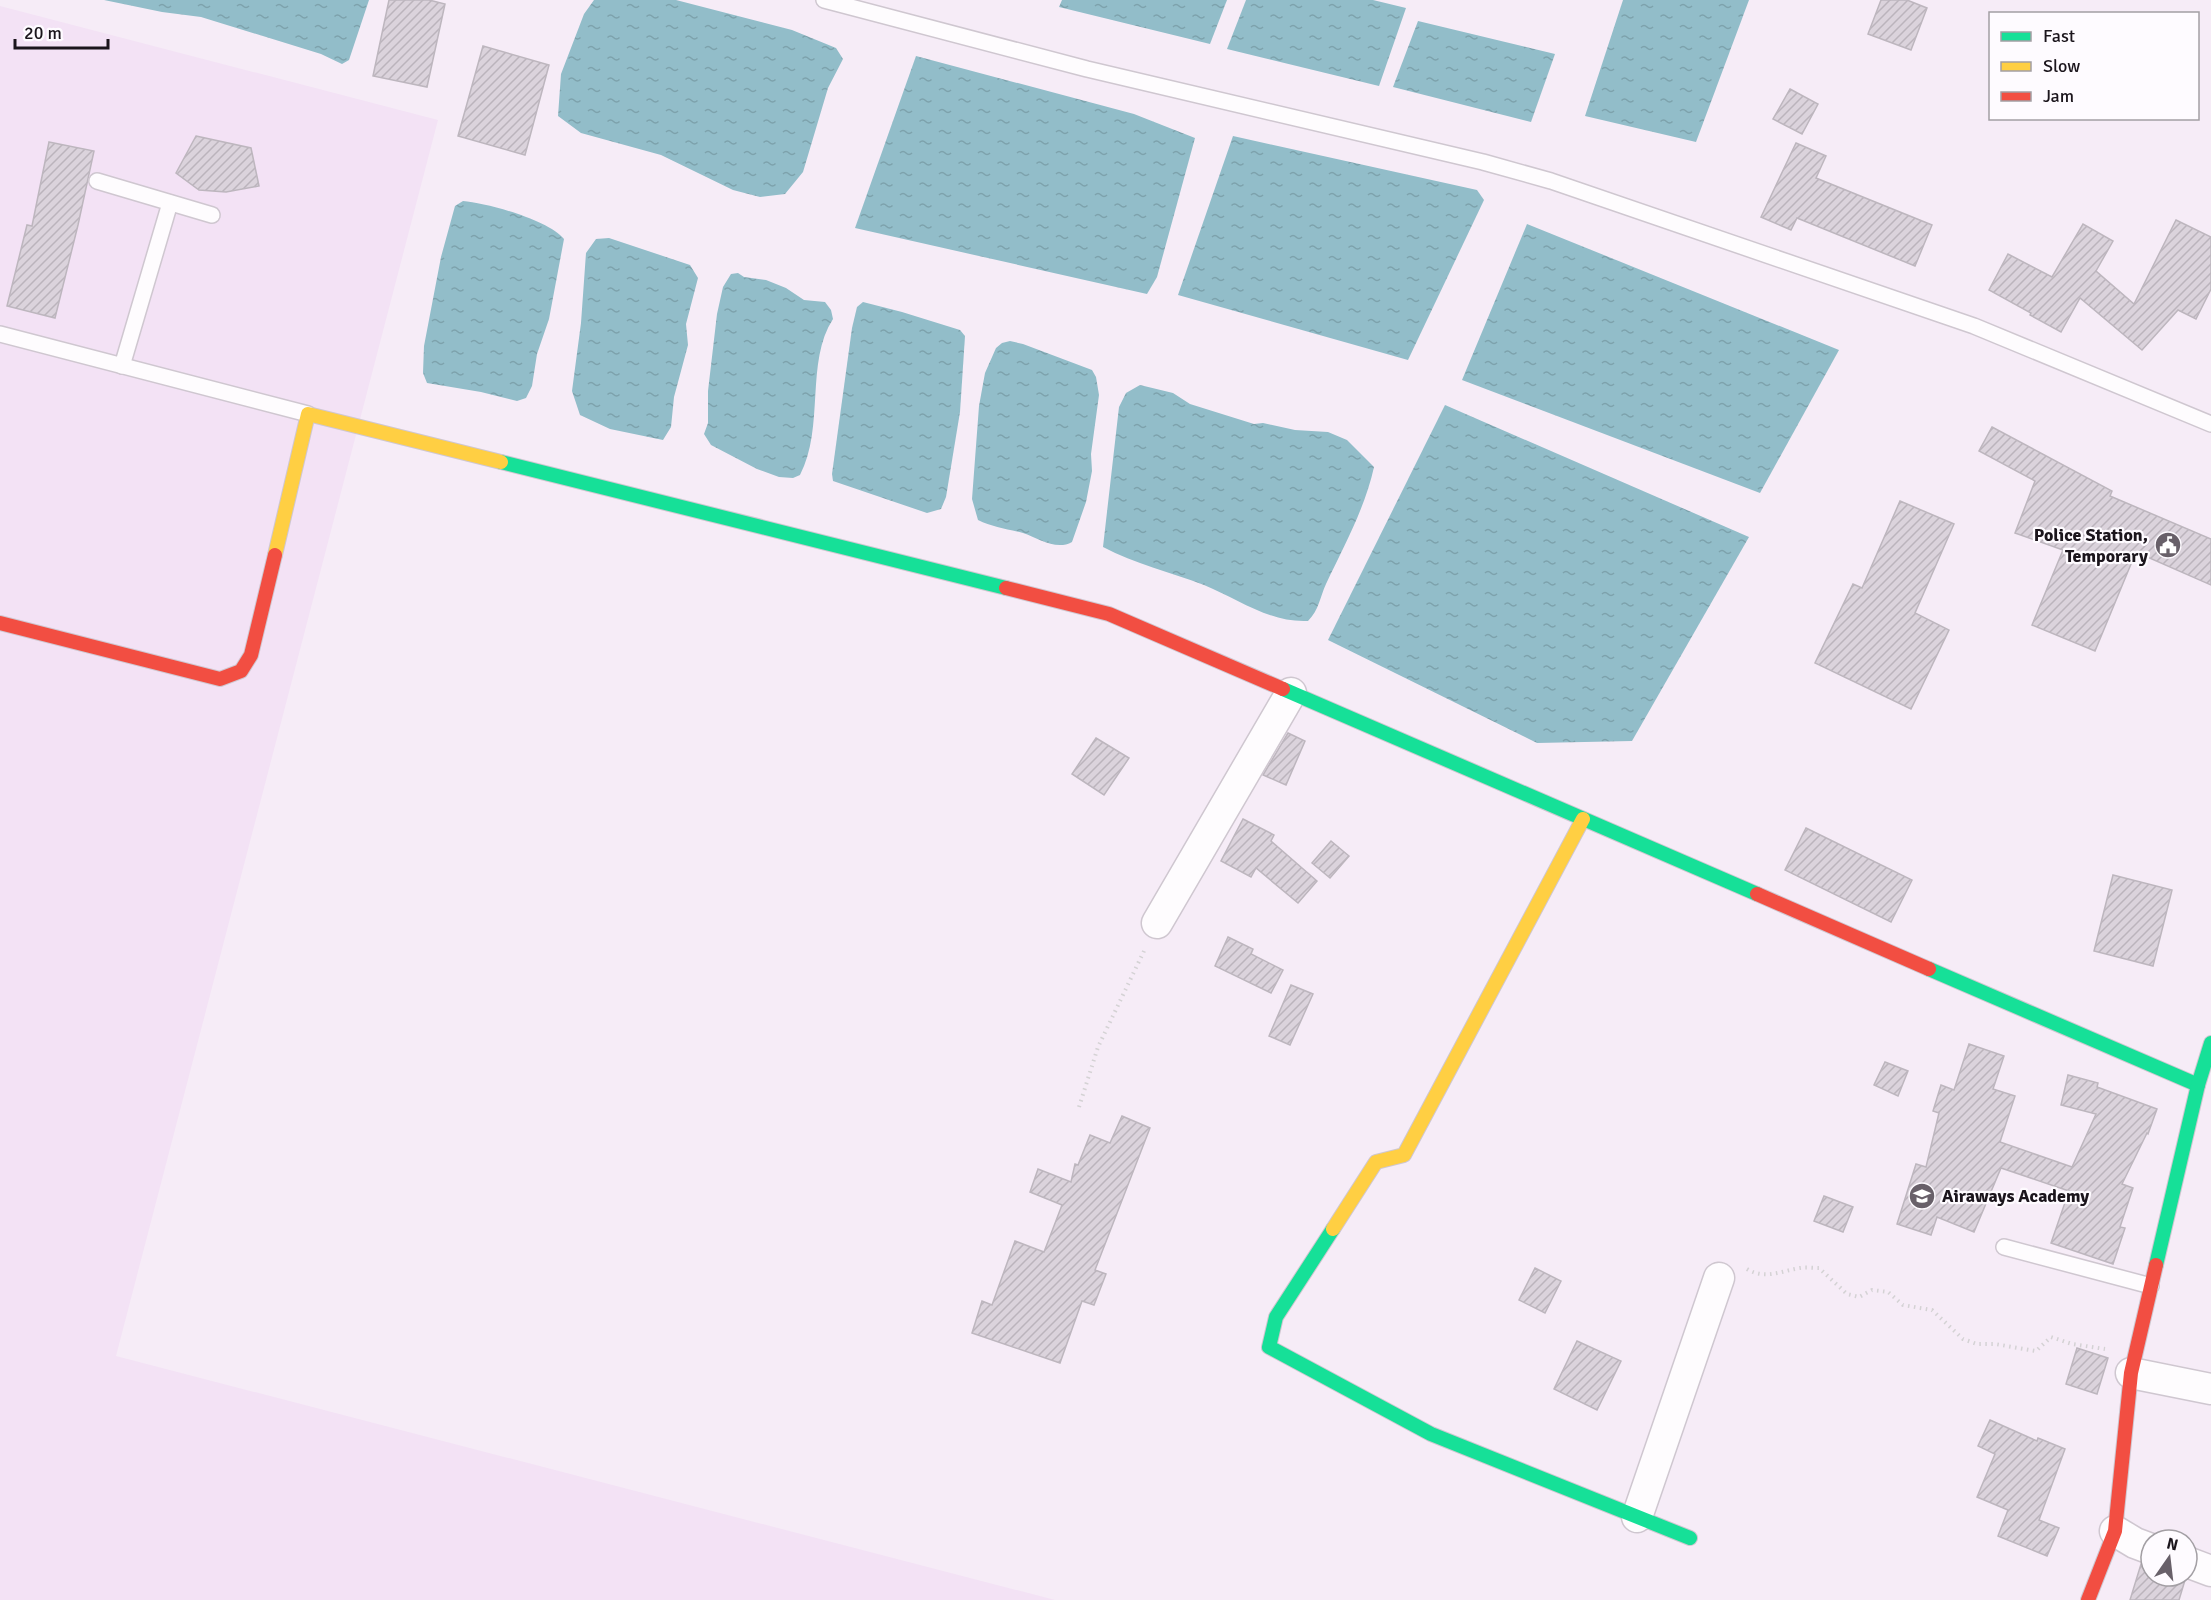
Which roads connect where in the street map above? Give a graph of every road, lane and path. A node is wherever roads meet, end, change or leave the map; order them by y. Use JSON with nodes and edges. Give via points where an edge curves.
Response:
{"nodes":[{"id":1,"x":824,"y":0,"type":"edge"},
{"id":2,"x":97,"y":181,"type":"dead end"},
{"id":3,"x":170,"y":203,"type":"junction"},
{"id":4,"x":212,"y":215,"type":"dead end"},
{"id":5,"x":0,"y":334,"type":"edge"},
{"id":6,"x":122,"y":366,"type":"junction"},
{"id":7,"x":308,"y":414,"type":"junction"},
{"id":8,"x":2211,"y":424,"type":"edge"},
{"id":9,"x":0,"y":623,"type":"edge"},
{"id":10,"x":1291,"y":693,"type":"junction"},
{"id":11,"x":1583,"y":819,"type":"junction"},
{"id":12,"x":1157,"y":923,"type":"joint"},
{"id":13,"x":2211,"y":1043,"type":"edge"},
{"id":14,"x":2198,"y":1085,"type":"junction"},
{"id":15,"x":1079,"y":1107,"type":"dead end"},
{"id":16,"x":2004,"y":1247,"type":"dead end"},
{"id":17,"x":1719,"y":1278,"type":"joint"},
{"id":18,"x":2151,"y":1286,"type":"junction"},
{"id":19,"x":2132,"y":1366,"type":"junction"},
{"id":20,"x":2211,"y":1389,"type":"edge"},
{"id":21,"x":1637,"y":1517,"type":"junction"},
{"id":22,"x":2115,"y":1531,"type":"junction"},
{"id":23,"x":1690,"y":1538,"type":"dead end"},
{"id":24,"x":2139,"y":1544,"type":"edge"},
{"id":25,"x":2088,"y":1600,"type":"edge"}],
"edges":[{"from":1,"to":8,"type":"lane","via":[[1087,69],[1551,181],[1974,326]]},
{"from":2,"to":3,"type":"lane"},
{"from":3,"to":4,"type":"lane"},
{"from":3,"to":6,"type":"lane"},
{"from":5,"to":6,"type":"lane"},
{"from":6,"to":7,"type":"lane"},
{"from":7,"to":9,"type":"street","via":[[251,655],[241,671],[220,679]]},
{"from":7,"to":10,"type":"street","via":[[1109,614]]},
{"from":10,"to":11,"type":"street"},
{"from":10,"to":12,"type":"street"},
{"from":11,"to":14,"type":"street"},
{"from":11,"to":21,"type":"street","via":[[1404,1155],[1376,1162],[1276,1317],[1269,1347],[1431,1434]]},
{"from":12,"to":15,"type":"path","via":[[1098,1047]]},
{"from":13,"to":14,"type":"street"},
{"from":14,"to":18,"type":"street"},
{"from":16,"to":18,"type":"lane"},
{"from":17,"to":19,"type":"path","via":[[1722,1263],[1735,1263],[1754,1273],[1819,1268],[1847,1294],[1859,1297],[1872,1290],[1888,1292],[1903,1305],[1932,1310],[1963,1339],[1977,1344],[2036,1351],[2051,1337],[2110,1350]]},
{"from":17,"to":21,"type":"street"},
{"from":18,"to":19,"type":"street"},
{"from":19,"to":20,"type":"street"},
{"from":19,"to":22,"type":"street"},
{"from":21,"to":23,"type":"street"},
{"from":22,"to":24,"type":"street"},
{"from":22,"to":25,"type":"street"}]}
